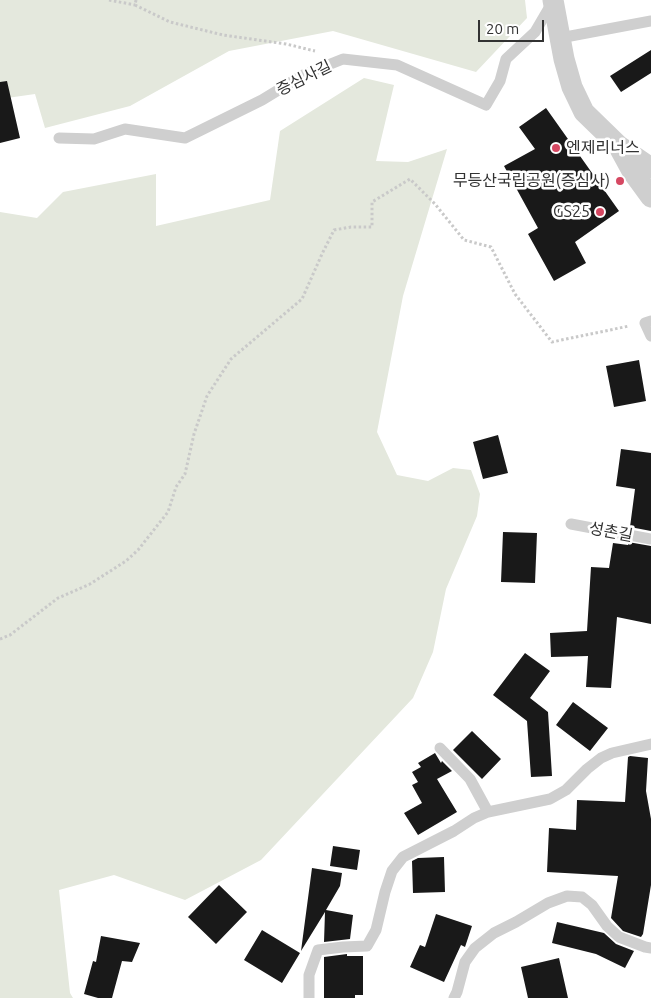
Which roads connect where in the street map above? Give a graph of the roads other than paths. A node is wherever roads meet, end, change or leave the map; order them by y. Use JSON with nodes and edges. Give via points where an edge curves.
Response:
{"nodes":[{"id":1,"x":558,"y":1,"type":"edge"},
{"id":2,"x":651,"y":21,"type":"edge"},
{"id":3,"x":560,"y":38,"type":"junction"},
{"id":4,"x":59,"y":138,"type":"dead end"},
{"id":5,"x":619,"y":146,"type":"junction"},
{"id":6,"x":651,"y":168,"type":"edge"},
{"id":7,"x":651,"y":197,"type":"edge"},
{"id":8,"x":648,"y":322,"type":"edge"},
{"id":9,"x":651,"y":336,"type":"edge"},
{"id":10,"x":571,"y":524,"type":"dead end"},
{"id":11,"x":651,"y":539,"type":"edge"},
{"id":12,"x":651,"y":744,"type":"edge"},
{"id":13,"x":440,"y":748,"type":"dead end"},
{"id":14,"x":488,"y":812,"type":"junction"},
{"id":15,"x":651,"y":948,"type":"edge"},
{"id":16,"x":309,"y":998,"type":"edge"},
{"id":17,"x":454,"y":998,"type":"edge"}],
"edges":[{"from":1,"to":3,"type":"street","name":"증심사길"},
{"from":1,"to":4,"type":"lane","name":"증심사길","via":[[535,32],[506,60],[500,80],[486,105],[397,65],[343,59],[303,75],[262,100],[185,138],[125,129],[94,139]]},
{"from":2,"to":3,"type":"lane"},
{"from":3,"to":5,"type":"street","name":"증심사길","via":[[572,87],[584,112]]},
{"from":5,"to":6,"type":"street","name":"증심사길"},
{"from":5,"to":7,"type":"street","name":"증심사길"},
{"from":8,"to":9,"type":"lane"},
{"from":10,"to":11,"type":"lane","name":"성촌길"},
{"from":12,"to":14,"type":"lane","via":[[601,758],[550,800]]},
{"from":13,"to":14,"type":"lane","via":[[470,779]]},
{"from":14,"to":16,"type":"lane","via":[[402,857],[392,871],[376,930],[367,946],[318,950],[309,974]]},
{"from":15,"to":17,"type":"lane","via":[[620,937],[606,926],[592,905],[582,897],[567,896],[494,933],[475,948],[465,962]]}]}
